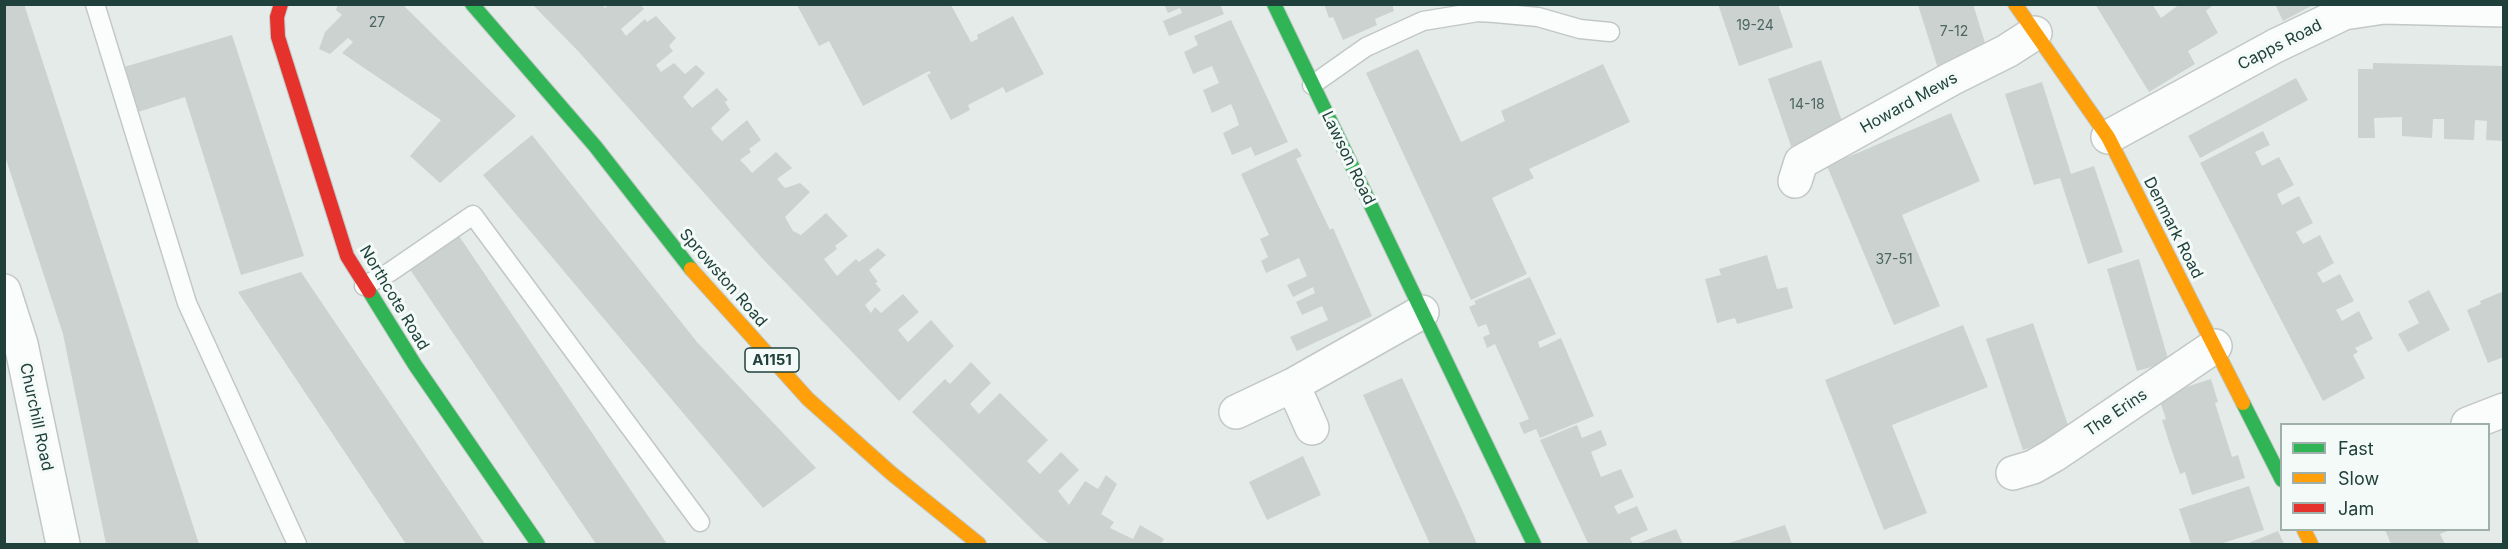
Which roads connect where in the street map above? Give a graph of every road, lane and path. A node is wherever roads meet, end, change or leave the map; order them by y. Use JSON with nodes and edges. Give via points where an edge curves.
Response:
{"nodes":[{"id":1,"x":95,"y":4,"type":"edge"},
{"id":2,"x":281,"y":4,"type":"edge"},
{"id":3,"x":472,"y":4,"type":"edge"},
{"id":4,"x":1274,"y":4,"type":"edge"},
{"id":5,"x":2015,"y":4,"type":"edge"},
{"id":6,"x":2343,"y":9,"type":"edge"},
{"id":7,"x":2504,"y":10,"type":"edge"},
{"id":8,"x":1610,"y":32,"type":"dead end"},
{"id":9,"x":2035,"y":33,"type":"junction"},
{"id":10,"x":1312,"y":85,"type":"junction"},
{"id":11,"x":2108,"y":136,"type":"junction"},
{"id":12,"x":1795,"y":181,"type":"dead end"},
{"id":13,"x":364,"y":286,"type":"junction"},
{"id":14,"x":4,"y":291,"type":"edge"},
{"id":15,"x":1422,"y":312,"type":"junction"},
{"id":16,"x":2215,"y":346,"type":"junction"},
{"id":17,"x":1293,"y":385,"type":"junction"},
{"id":18,"x":2504,"y":410,"type":"edge"},
{"id":19,"x":1236,"y":412,"type":"dead end"},
{"id":20,"x":2471,"y":423,"type":"edge"},
{"id":21,"x":1312,"y":429,"type":"dead end"},
{"id":22,"x":2013,"y":473,"type":"dead end"},
{"id":23,"x":2280,"y":476,"type":"edge"},
{"id":24,"x":700,"y":522,"type":"dead end"},
{"id":25,"x":63,"y":544,"type":"edge"},
{"id":26,"x":297,"y":544,"type":"edge"},
{"id":27,"x":538,"y":544,"type":"edge"},
{"id":28,"x":979,"y":544,"type":"edge"},
{"id":29,"x":1534,"y":544,"type":"edge"}],
"edges":[{"from":1,"to":26,"type":"lane","via":[[187,303]]},
{"from":2,"to":13,"type":"street","name":"Northcote Road","via":[[278,37],[347,256]]},
{"from":3,"to":28,"type":"street","name":"Sprowston Road","number":"A1151","via":[[595,146],[686,264],[808,399]]},
{"from":4,"to":10,"type":"street","name":"Lawson Road"},
{"from":5,"to":9,"type":"street","name":"Denmark Road"},
{"from":6,"to":7,"type":"street","name":"Capps Road"},
{"from":6,"to":11,"type":"street","name":"Capps Road"},
{"from":8,"to":10,"type":"lane","via":[[1580,29],[1538,17],[1478,12],[1423,21],[1366,47]]},
{"from":9,"to":11,"type":"street","name":"Denmark Road"},
{"from":9,"to":12,"type":"street","name":"Howard Mews","via":[[1801,162]]},
{"from":10,"to":15,"type":"street","name":"Lawson Road"},
{"from":11,"to":16,"type":"street","name":"Denmark Road"},
{"from":13,"to":24,"type":"lane","via":[[472,215]]},
{"from":13,"to":27,"type":"street","name":"Northcote Road"},
{"from":14,"to":25,"type":"street","name":"Churchill Road","via":[[21,344]]},
{"from":15,"to":17,"type":"street"},
{"from":15,"to":29,"type":"street","name":"Lawson Road"},
{"from":16,"to":22,"type":"street","name":"The Erins","via":[[2054,455]]},
{"from":16,"to":23,"type":"street","name":"Denmark Road"},
{"from":17,"to":19,"type":"street"},
{"from":17,"to":21,"type":"street"},
{"from":18,"to":20,"type":"street"}]}
